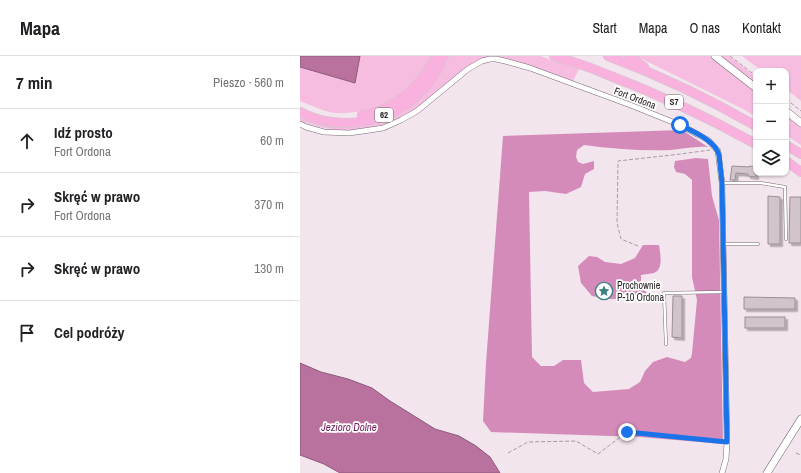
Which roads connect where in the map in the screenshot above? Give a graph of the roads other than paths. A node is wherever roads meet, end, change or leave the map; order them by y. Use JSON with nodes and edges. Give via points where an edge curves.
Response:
{"nodes":[{"id":1,"x":436,"y":56,"type":"edge"},
{"id":2,"x":444,"y":56,"type":"edge"},
{"id":3,"x":554,"y":56,"type":"edge"},
{"id":4,"x":608,"y":56,"type":"edge"},
{"id":5,"x":628,"y":56,"type":"edge"},
{"id":6,"x":715,"y":56,"type":"edge"},
{"id":7,"x":656,"y":76,"type":"junction"},
{"id":8,"x":753,"y":86,"type":"edge"},
{"id":9,"x":300,"y":106,"type":"edge"},
{"id":10,"x":300,"y":112,"type":"edge"},
{"id":11,"x":789,"y":113,"type":"edge"},
{"id":12,"x":801,"y":123,"type":"edge"},
{"id":13,"x":300,"y":124,"type":"edge"},
{"id":14,"x":753,"y":124,"type":"edge"},
{"id":15,"x":753,"y":142,"type":"edge"},
{"id":16,"x":789,"y":147,"type":"edge"},
{"id":17,"x":801,"y":154,"type":"edge"},
{"id":18,"x":789,"y":164,"type":"edge"},
{"id":19,"x":801,"y":172,"type":"edge"},
{"id":20,"x":722,"y":183,"type":"junction"},
{"id":21,"x":786,"y":239,"type":"dead end"},
{"id":22,"x":724,"y":244,"type":"junction"},
{"id":23,"x":758,"y":244,"type":"dead end"},
{"id":24,"x":725,"y":292,"type":"junction"},
{"id":25,"x":666,"y":344,"type":"dead end"},
{"id":26,"x":801,"y":419,"type":"edge"},
{"id":27,"x":722,"y":473,"type":"edge"},
{"id":28,"x":767,"y":473,"type":"edge"}],
"edges":[{"from":1,"to":9,"type":"highway","via":[[411,92],[380,110],[355,116],[336,116],[324,115]]},
{"from":2,"to":10,"type":"highway","number":"62","via":[[420,93],[384,116],[343,123],[324,121]]},
{"from":3,"to":15,"type":"highway","number":"S7","via":[[650,92]]},
{"from":4,"to":7,"type":"highway","number":"S7"},
{"from":5,"to":7,"type":"highway"},
{"from":6,"to":8,"type":"main road"},
{"from":7,"to":14,"type":"highway","number":"S7"},
{"from":11,"to":12,"type":"main road"},
{"from":13,"to":20,"type":"street","name":"Fort Ordona","via":[[336,133],[383,128],[417,111],[468,69],[482,61],[496,59],[530,68],[625,103],[699,134],[718,151]]},
{"from":16,"to":17,"type":"highway"},
{"from":18,"to":19,"type":"highway"},
{"from":20,"to":21,"type":"lane","via":[[761,183],[785,187]]},
{"from":20,"to":22,"type":"street"},
{"from":22,"to":23,"type":"lane"},
{"from":22,"to":24,"type":"street"},
{"from":24,"to":25,"type":"lane","via":[[664,293]]},
{"from":24,"to":27,"type":"street","via":[[727,442]]},
{"from":26,"to":28,"type":"main road"}]}
